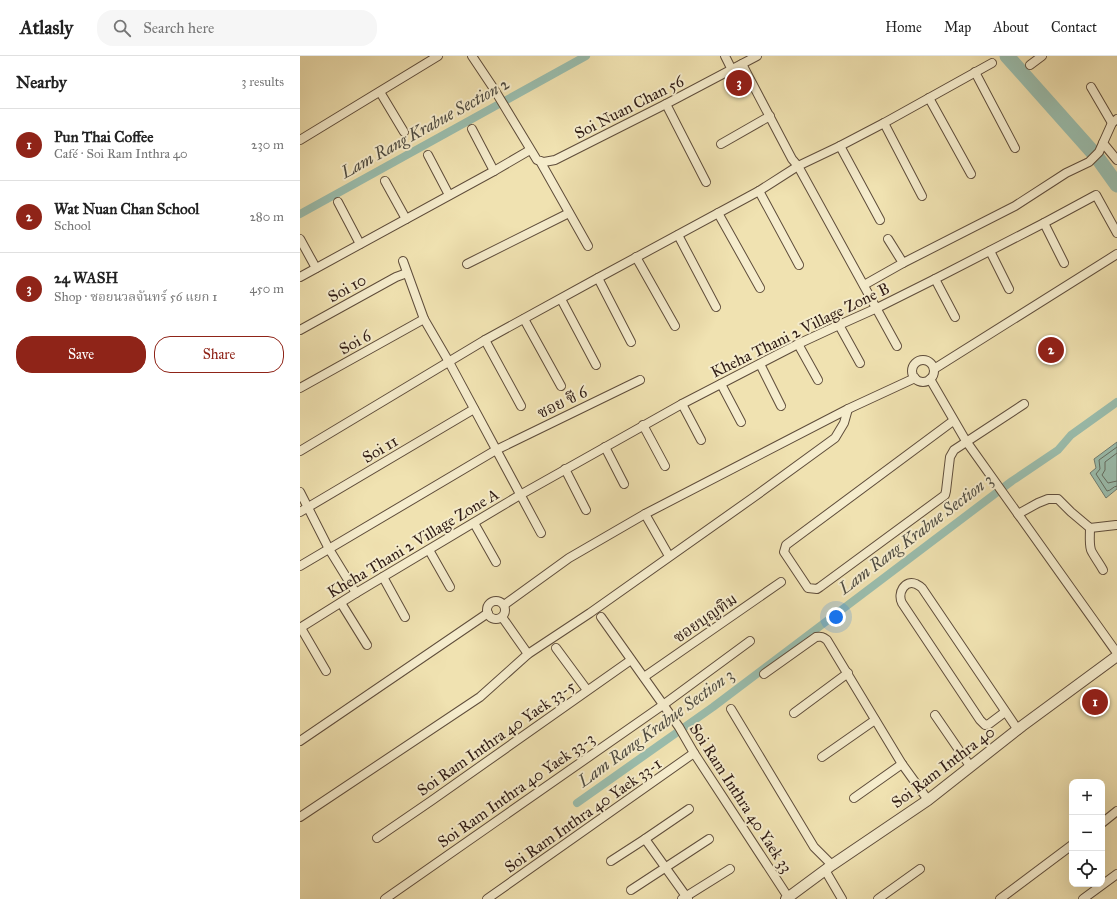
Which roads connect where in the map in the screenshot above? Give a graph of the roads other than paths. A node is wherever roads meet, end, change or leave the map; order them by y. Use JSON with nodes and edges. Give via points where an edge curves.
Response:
{"nodes":[{"id":1,"x":438,"y":56,"type":"edge"},
{"id":2,"x":472,"y":56,"type":"edge"},
{"id":3,"x":725,"y":56,"type":"edge"},
{"id":4,"x":757,"y":56,"type":"edge"},
{"id":5,"x":1042,"y":56,"type":"edge"},
{"id":6,"x":992,"y":63,"type":"dead end"},
{"id":7,"x":742,"y":64,"type":"junction"},
{"id":8,"x":1030,"y":65,"type":"dead end"},
{"id":9,"x":732,"y":70,"type":"junction"},
{"id":10,"x":975,"y":72,"type":"junction"},
{"id":11,"x":1092,"y":87,"type":"dead end"},
{"id":12,"x":380,"y":92,"type":"junction"},
{"id":13,"x":929,"y":98,"type":"junction"},
{"id":14,"x":666,"y":104,"type":"junction"},
{"id":15,"x":770,"y":116,"type":"junction"},
{"id":16,"x":1114,"y":121,"type":"edge"},
{"id":17,"x":884,"y":123,"type":"junction"},
{"id":18,"x":472,"y":129,"type":"dead end"},
{"id":19,"x":404,"y":132,"type":"dead end"},
{"id":20,"x":300,"y":140,"type":"edge"},
{"id":21,"x":720,"y":144,"type":"dead end"},
{"id":22,"x":1103,"y":144,"type":"junction"},
{"id":23,"x":840,"y":146,"type":"junction"},
{"id":24,"x":1015,"y":148,"type":"dead end"},
{"id":25,"x":530,"y":150,"type":"junction"},
{"id":26,"x":428,"y":155,"type":"dead end"},
{"id":27,"x":1117,"y":160,"type":"edge"},
{"id":28,"x":540,"y":161,"type":"junction"},
{"id":29,"x":798,"y":166,"type":"junction"},
{"id":30,"x":494,"y":171,"type":"junction"},
{"id":31,"x":971,"y":174,"type":"dead end"},
{"id":32,"x":385,"y":181,"type":"dead end"},
{"id":33,"x":706,"y":182,"type":"dead end"},
{"id":34,"x":759,"y":191,"type":"junction"},
{"id":35,"x":449,"y":195,"type":"junction"},
{"id":36,"x":922,"y":196,"type":"dead end"},
{"id":37,"x":338,"y":202,"type":"dead end"},
{"id":38,"x":569,"y":213,"type":"junction"},
{"id":39,"x":718,"y":213,"type":"junction"},
{"id":40,"x":406,"y":219,"type":"junction"},
{"id":41,"x":880,"y":220,"type":"dead end"},
{"id":42,"x":1044,"y":223,"type":"junction"},
{"id":43,"x":1117,"y":233,"type":"edge"},
{"id":44,"x":678,"y":235,"type":"junction"},
{"id":45,"x":300,"y":239,"type":"edge"},
{"id":46,"x":888,"y":239,"type":"dead end"},
{"id":47,"x":360,"y":244,"type":"junction"},
{"id":48,"x":588,"y":246,"type":"dead end"},
{"id":49,"x":990,"y":251,"type":"junction"},
{"id":50,"x":1117,"y":254,"type":"edge"},
{"id":51,"x":636,"y":257,"type":"junction"},
{"id":52,"x":404,"y":261,"type":"dead end"},
{"id":53,"x":903,"y":263,"type":"junction"},
{"id":54,"x":1064,"y":263,"type":"dead end"},
{"id":55,"x":467,"y":264,"type":"dead end"},
{"id":56,"x":800,"y":265,"type":"dead end"},
{"id":57,"x":316,"y":268,"type":"junction"},
{"id":58,"x":407,"y":273,"type":"junction"},
{"id":59,"x":300,"y":277,"type":"edge"},
{"id":60,"x":598,"y":278,"type":"junction"},
{"id":61,"x":935,"y":279,"type":"junction"},
{"id":62,"x":864,"y":285,"type":"junction"},
{"id":63,"x":760,"y":288,"type":"dead end"},
{"id":64,"x":1009,"y":289,"type":"dead end"},
{"id":65,"x":561,"y":299,"type":"junction"},
{"id":66,"x":716,"y":307,"type":"dead end"},
{"id":67,"x":877,"y":308,"type":"junction"},
{"id":68,"x":956,"y":316,"type":"dead end"},
{"id":69,"x":424,"y":319,"type":"junction"},
{"id":70,"x":524,"y":319,"type":"junction"},
{"id":71,"x":839,"y":324,"type":"junction"},
{"id":72,"x":675,"y":326,"type":"dead end"},
{"id":73,"x":300,"y":330,"type":"edge"},
{"id":74,"x":485,"y":340,"type":"junction"},
{"id":75,"x":631,"y":342,"type":"dead end"},
{"id":76,"x":798,"y":344,"type":"junction"},
{"id":77,"x":897,"y":346,"type":"dead end"},
{"id":78,"x":448,"y":362,"type":"junction"},
{"id":79,"x":860,"y":363,"type":"dead end"},
{"id":80,"x":596,"y":364,"type":"dead end"},
{"id":81,"x":760,"y":364,"type":"junction"},
{"id":82,"x":934,"y":369,"type":"junction"},
{"id":83,"x":915,"y":378,"type":"junction"},
{"id":84,"x":930,"y":379,"type":"junction"},
{"id":85,"x":640,"y":380,"type":"dead end"},
{"id":86,"x":818,"y":380,"type":"dead end"},
{"id":87,"x":721,"y":384,"type":"junction"},
{"id":88,"x":561,"y":386,"type":"dead end"},
{"id":89,"x":300,"y":388,"type":"edge"},
{"id":90,"x":682,"y":404,"type":"junction"},
{"id":91,"x":1024,"y":404,"type":"dead end"},
{"id":92,"x":520,"y":406,"type":"dead end"},
{"id":93,"x":781,"y":406,"type":"dead end"},
{"id":94,"x":474,"y":409,"type":"junction"},
{"id":95,"x":848,"y":409,"type":"junction"},
{"id":96,"x":954,"y":421,"type":"junction"},
{"id":97,"x":741,"y":422,"type":"dead end"},
{"id":98,"x":643,"y":425,"type":"junction"},
{"id":99,"x":701,"y":440,"type":"dead end"},
{"id":100,"x":966,"y":441,"type":"junction"},
{"id":101,"x":605,"y":447,"type":"junction"},
{"id":102,"x":496,"y":450,"type":"junction"},
{"id":103,"x":300,"y":451,"type":"edge"},
{"id":104,"x":665,"y":466,"type":"dead end"},
{"id":105,"x":565,"y":469,"type":"junction"},
{"id":106,"x":624,"y":484,"type":"dead end"},
{"id":107,"x":300,"y":492,"type":"edge"},
{"id":108,"x":520,"y":495,"type":"junction"},
{"id":109,"x":308,"y":508,"type":"junction"},
{"id":110,"x":586,"y":510,"type":"dead end"},
{"id":111,"x":300,"y":512,"type":"edge"},
{"id":112,"x":645,"y":514,"type":"junction"},
{"id":113,"x":1018,"y":514,"type":"junction"},
{"id":114,"x":474,"y":523,"type":"junction"},
{"id":115,"x":1116,"y":525,"type":"edge"},
{"id":116,"x":1090,"y":528,"type":"junction"},
{"id":117,"x":541,"y":533,"type":"dead end"},
{"id":118,"x":329,"y":549,"type":"junction"},
{"id":119,"x":429,"y":550,"type":"junction"},
{"id":120,"x":669,"y":556,"type":"junction"},
{"id":121,"x":496,"y":562,"type":"dead end"},
{"id":122,"x":300,"y":566,"type":"edge"},
{"id":123,"x":1103,"y":570,"type":"dead end"},
{"id":124,"x":383,"y":577,"type":"junction"},
{"id":125,"x":781,"y":582,"type":"dead end"},
{"id":126,"x":450,"y":587,"type":"dead end"},
{"id":127,"x":356,"y":593,"type":"junction"},
{"id":128,"x":341,"y":603,"type":"junction"},
{"id":129,"x":504,"y":604,"type":"junction"},
{"id":130,"x":488,"y":614,"type":"junction"},
{"id":131,"x":405,"y":617,"type":"dead end"},
{"id":132,"x":502,"y":617,"type":"junction"},
{"id":133,"x":601,"y":617,"type":"dead end"},
{"id":134,"x":300,"y":628,"type":"edge"},
{"id":135,"x":750,"y":641,"type":"dead end"},
{"id":136,"x":367,"y":645,"type":"dead end"},
{"id":137,"x":556,"y":648,"type":"dead end"},
{"id":138,"x":528,"y":654,"type":"junction"},
{"id":139,"x":1117,"y":654,"type":"edge"},
{"id":140,"x":631,"y":660,"type":"junction"},
{"id":141,"x":326,"y":672,"type":"dead end"},
{"id":142,"x":848,"y":673,"type":"junction"},
{"id":143,"x":764,"y":674,"type":"dead end"},
{"id":144,"x":644,"y":677,"type":"junction"},
{"id":145,"x":587,"y":690,"type":"junction"},
{"id":146,"x":663,"y":705,"type":"junction"},
{"id":147,"x":731,"y":710,"type":"dead end"},
{"id":148,"x":1005,"y":712,"type":"junction"},
{"id":149,"x":794,"y":713,"type":"dead end"},
{"id":150,"x":934,"y":716,"type":"dead end"},
{"id":151,"x":875,"y":720,"type":"junction"},
{"id":152,"x":1018,"y":730,"type":"junction"},
{"id":153,"x":300,"y":741,"type":"edge"},
{"id":154,"x":694,"y":753,"type":"junction"},
{"id":155,"x":822,"y":757,"type":"dead end"},
{"id":156,"x":902,"y":764,"type":"junction"},
{"id":157,"x":970,"y":766,"type":"junction"},
{"id":158,"x":854,"y":798,"type":"dead end"},
{"id":159,"x":928,"y":800,"type":"junction"},
{"id":160,"x":689,"y":808,"type":"dead end"},
{"id":161,"x":1117,"y":811,"type":"edge"},
{"id":162,"x":300,"y":817,"type":"edge"},
{"id":163,"x":1105,"y":821,"type":"edge"},
{"id":164,"x":376,"y":838,"type":"dead end"},
{"id":165,"x":645,"y":839,"type":"junction"},
{"id":166,"x":709,"y":839,"type":"dead end"},
{"id":167,"x":1069,"y":847,"type":"edge"},
{"id":168,"x":611,"y":861,"type":"dead end"},
{"id":169,"x":828,"y":867,"type":"junction"},
{"id":170,"x":665,"y":868,"type":"junction"},
{"id":171,"x":730,"y":869,"type":"dead end"},
{"id":172,"x":920,"y":869,"type":"dead end"},
{"id":173,"x":1117,"y":874,"type":"edge"},
{"id":174,"x":631,"y":890,"type":"dead end"},
{"id":175,"x":390,"y":898,"type":"edge"},
{"id":176,"x":685,"y":898,"type":"edge"},
{"id":177,"x":787,"y":898,"type":"edge"},
{"id":178,"x":487,"y":899,"type":"edge"},
{"id":179,"x":842,"y":899,"type":"edge"},
{"id":180,"x":878,"y":899,"type":"edge"},
{"id":181,"x":1000,"y":899,"type":"edge"},
{"id":182,"x":1083,"y":899,"type":"edge"}],
"edges":[{"from":1,"to":12,"type":"street"},
{"from":2,"to":25,"type":"street"},
{"from":3,"to":9,"type":"street"},
{"from":4,"to":7,"type":"street","name":"Soi Nuan Chan 56"},
{"from":5,"to":8,"type":"street"},
{"from":6,"to":10,"type":"street"},
{"from":7,"to":9,"type":"street","name":"Soi Nuan Chan 56"},
{"from":7,"to":15,"type":"street"},
{"from":9,"to":14,"type":"street","name":"Soi Nuan Chan 56"},
{"from":10,"to":13,"type":"street"},
{"from":10,"to":24,"type":"street"},
{"from":11,"to":16,"type":"street"},
{"from":12,"to":19,"type":"street"},
{"from":12,"to":20,"type":"street"},
{"from":13,"to":17,"type":"street"},
{"from":13,"to":31,"type":"street"},
{"from":14,"to":28,"type":"street","name":"Soi Nuan Chan 56","via":[[555,160]]},
{"from":14,"to":33,"type":"street"},
{"from":15,"to":21,"type":"street"},
{"from":15,"to":29,"type":"street"},
{"from":16,"to":22,"type":"street"},
{"from":17,"to":23,"type":"street"},
{"from":17,"to":36,"type":"street"},
{"from":18,"to":30,"type":"street"},
{"from":22,"to":27,"type":"street"},
{"from":22,"to":53,"type":"street","via":[[1089,162],[1066,173],[1015,206]]},
{"from":23,"to":29,"type":"street"},
{"from":23,"to":41,"type":"street"},
{"from":25,"to":28,"type":"street"},
{"from":25,"to":30,"type":"street"},
{"from":26,"to":35,"type":"street"},
{"from":28,"to":38,"type":"street"},
{"from":29,"to":34,"type":"street"},
{"from":29,"to":62,"type":"street"},
{"from":30,"to":35,"type":"street"},
{"from":32,"to":40,"type":"street"},
{"from":34,"to":39,"type":"street"},
{"from":34,"to":56,"type":"street"},
{"from":35,"to":40,"type":"street"},
{"from":37,"to":47,"type":"street"},
{"from":38,"to":48,"type":"street"},
{"from":38,"to":55,"type":"street"},
{"from":39,"to":44,"type":"street"},
{"from":39,"to":63,"type":"street"},
{"from":40,"to":47,"type":"street"},
{"from":42,"to":43,"type":"street","name":"Kheha Thani 2 Village Zone B","via":[[1096,195]]},
{"from":42,"to":49,"type":"street","name":"Kheha Thani 2 Village Zone B"},
{"from":42,"to":54,"type":"street"},
{"from":44,"to":51,"type":"street"},
{"from":44,"to":66,"type":"street"},
{"from":45,"to":57,"type":"street"},
{"from":46,"to":53,"type":"street"},
{"from":47,"to":57,"type":"street"},
{"from":49,"to":61,"type":"street","name":"Kheha Thani 2 Village Zone B"},
{"from":49,"to":64,"type":"street"},
{"from":50,"to":82,"type":"street"},
{"from":51,"to":60,"type":"street"},
{"from":51,"to":72,"type":"street"},
{"from":52,"to":58,"type":"street"},
{"from":53,"to":62,"type":"street"},
{"from":57,"to":59,"type":"street"},
{"from":58,"to":69,"type":"street"},
{"from":58,"to":73,"type":"street","name":"Soi 10"},
{"from":60,"to":65,"type":"street"},
{"from":60,"to":75,"type":"street"},
{"from":61,"to":67,"type":"street","name":"Kheha Thani 2 Village Zone B"},
{"from":61,"to":68,"type":"street"},
{"from":62,"to":67,"type":"street"},
{"from":65,"to":70,"type":"street"},
{"from":65,"to":80,"type":"street"},
{"from":67,"to":71,"type":"street","name":"Kheha Thani 2 Village Zone B"},
{"from":67,"to":77,"type":"street"},
{"from":69,"to":78,"type":"street"},
{"from":69,"to":89,"type":"street","name":"Soi 6"},
{"from":70,"to":74,"type":"street"},
{"from":70,"to":88,"type":"street"},
{"from":71,"to":76,"type":"street","name":"Kheha Thani 2 Village Zone B"},
{"from":71,"to":79,"type":"street"},
{"from":74,"to":78,"type":"street"},
{"from":74,"to":92,"type":"street"},
{"from":76,"to":81,"type":"street","name":"Kheha Thani 2 Village Zone B"},
{"from":76,"to":86,"type":"street"},
{"from":78,"to":94,"type":"street"},
{"from":78,"to":103,"type":"street"},
{"from":81,"to":87,"type":"street","name":"Kheha Thani 2 Village Zone B"},
{"from":81,"to":93,"type":"street"},
{"from":82,"to":83,"type":"street","via":[[926,361],[919,361],[912,370]]},
{"from":82,"to":84,"type":"street"},
{"from":83,"to":84,"type":"street","via":[[924,382]]},
{"from":83,"to":95,"type":"street"},
{"from":84,"to":96,"type":"street"},
{"from":85,"to":102,"type":"street","name":"ซอย ซี 6"},
{"from":87,"to":90,"type":"street","name":"Kheha Thani 2 Village Zone B"},
{"from":87,"to":97,"type":"street"},
{"from":90,"to":98,"type":"street","name":"Kheha Thani 2 Village Zone B"},
{"from":90,"to":99,"type":"street"},
{"from":91,"to":100,"type":"street"},
{"from":94,"to":102,"type":"street"},
{"from":94,"to":109,"type":"street","name":"Soi 11"},
{"from":95,"to":112,"type":"street"},
{"from":95,"to":120,"type":"street","via":[[844,423],[835,438]]},
{"from":96,"to":100,"type":"street"},
{"from":96,"to":100,"type":"street","via":[[786,545],[784,552],[808,588],[820,587],[945,495],[950,457],[954,450]]},
{"from":98,"to":101,"type":"street","name":"Kheha Thani 2 Village Zone B"},
{"from":98,"to":104,"type":"street"},
{"from":100,"to":113,"type":"street"},
{"from":101,"to":105,"type":"street","name":"Kheha Thani 2 Village Zone B"},
{"from":101,"to":106,"type":"street"},
{"from":102,"to":108,"type":"street"},
{"from":102,"to":118,"type":"street","name":"ซอย ซี 6"},
{"from":105,"to":108,"type":"street","name":"Kheha Thani 2 Village Zone B"},
{"from":105,"to":110,"type":"street"},
{"from":107,"to":109,"type":"street"},
{"from":108,"to":114,"type":"street","name":"Kheha Thani 2 Village Zone A"},
{"from":108,"to":117,"type":"street"},
{"from":109,"to":111,"type":"street","name":"Soi 11"},
{"from":109,"to":118,"type":"street"},
{"from":112,"to":120,"type":"street"},
{"from":112,"to":129,"type":"street","via":[[569,558]]},
{"from":113,"to":116,"type":"street","via":[[1048,499],[1058,499]]},
{"from":113,"to":139,"type":"street"},
{"from":114,"to":119,"type":"street","name":"Kheha Thani 2 Village Zone A"},
{"from":114,"to":121,"type":"street"},
{"from":115,"to":116,"type":"street"},
{"from":116,"to":123,"type":"street","via":[[1090,546]]},
{"from":118,"to":122,"type":"street","name":"ซอย ซี 6"},
{"from":118,"to":127,"type":"street"},
{"from":119,"to":124,"type":"street","name":"Kheha Thani 2 Village Zone A"},
{"from":119,"to":126,"type":"street"},
{"from":120,"to":138,"type":"street"},
{"from":124,"to":127,"type":"street","name":"Kheha Thani 2 Village Zone A"},
{"from":124,"to":131,"type":"street"},
{"from":125,"to":144,"type":"street","name":"ซอยบุญทิม"},
{"from":127,"to":128,"type":"street","name":"Kheha Thani 2 Village Zone A"},
{"from":128,"to":134,"type":"street","name":"Kheha Thani 2 Village Zone A"},
{"from":128,"to":136,"type":"street"},
{"from":129,"to":130,"type":"street","via":[[500,601],[492,602],[487,608]]},
{"from":129,"to":132,"type":"street","via":[[505,612]]},
{"from":130,"to":132,"type":"street","via":[[494,618]]},
{"from":130,"to":153,"type":"street"},
{"from":132,"to":138,"type":"street"},
{"from":133,"to":140,"type":"street","name":"Soi Ram Inthra 40 Yaek 33"},
{"from":134,"to":141,"type":"street"},
{"from":135,"to":146,"type":"street","name":"Soi Ram Inthra 40 Yaek 33-3"},
{"from":137,"to":145,"type":"street"},
{"from":138,"to":162,"type":"street","via":[[480,697]]},
{"from":139,"to":152,"type":"street","name":"Soi Ram Inthra 40"},
{"from":140,"to":144,"type":"street","name":"Soi Ram Inthra 40 Yaek 33"},
{"from":140,"to":145,"type":"street","name":"Soi Ram Inthra 40 Yaek 33-5"},
{"from":142,"to":143,"type":"street","via":[[827,640],[819,636]]},
{"from":142,"to":149,"type":"street"},
{"from":142,"to":151,"type":"street"},
{"from":144,"to":146,"type":"street","name":"Soi Ram Inthra 40 Yaek 33"},
{"from":145,"to":164,"type":"street","name":"Soi Ram Inthra 40 Yaek 33-5","via":[[431,802]]},
{"from":146,"to":154,"type":"street","name":"Soi Ram Inthra 40 Yaek 33"},
{"from":146,"to":175,"type":"street","name":"Soi Ram Inthra 40 Yaek 33-3"},
{"from":147,"to":169,"type":"street"},
{"from":148,"to":148,"type":"street","via":[[922,588],[915,583],[905,586],[900,593],[902,603],[980,720],[985,725],[989,724]]},
{"from":148,"to":152,"type":"street"},
{"from":150,"to":157,"type":"street"},
{"from":151,"to":155,"type":"street"},
{"from":151,"to":156,"type":"street"},
{"from":152,"to":157,"type":"street","name":"Soi Ram Inthra 40"},
{"from":154,"to":177,"type":"street","name":"Soi Ram Inthra 40 Yaek 33"},
{"from":154,"to":178,"type":"street","name":"Soi Ram Inthra 40 Yaek 33-1"},
{"from":156,"to":158,"type":"street"},
{"from":156,"to":159,"type":"street"},
{"from":157,"to":159,"type":"street","name":"Soi Ram Inthra 40"},
{"from":159,"to":169,"type":"street","name":"Soi Ram Inthra 40"},
{"from":160,"to":165,"type":"street"},
{"from":161,"to":163,"type":"street"},
{"from":165,"to":168,"type":"street"},
{"from":165,"to":170,"type":"street"},
{"from":166,"to":170,"type":"street"},
{"from":167,"to":181,"type":"street"},
{"from":169,"to":177,"type":"street","name":"Soi Ram Inthra 40"},
{"from":169,"to":179,"type":"street"},
{"from":170,"to":174,"type":"street"},
{"from":170,"to":176,"type":"street"},
{"from":171,"to":176,"type":"street"},
{"from":172,"to":180,"type":"street"},
{"from":173,"to":182,"type":"street"}]}
